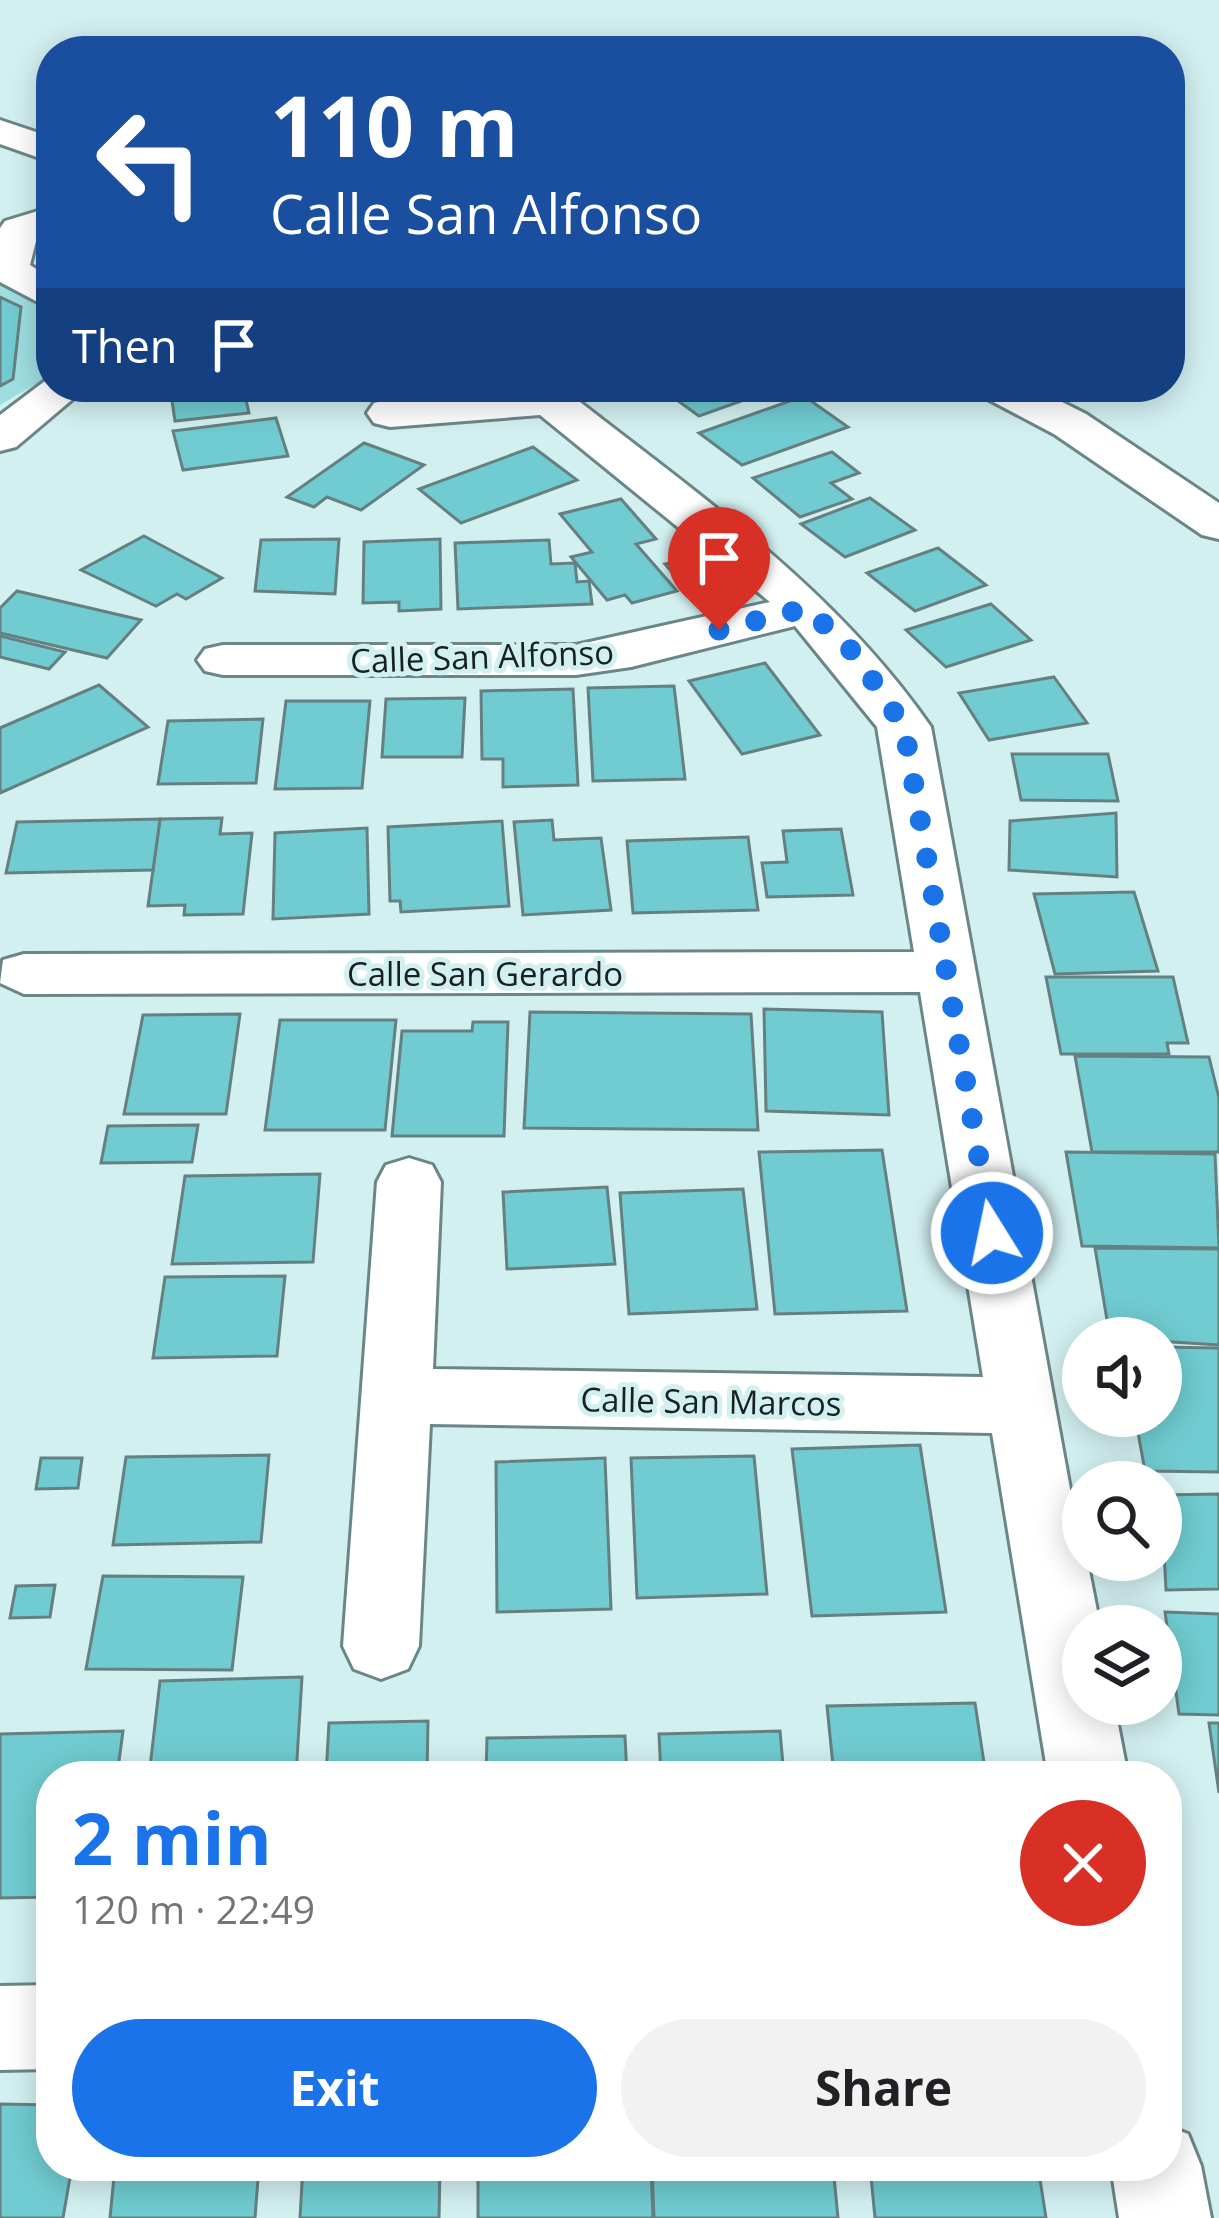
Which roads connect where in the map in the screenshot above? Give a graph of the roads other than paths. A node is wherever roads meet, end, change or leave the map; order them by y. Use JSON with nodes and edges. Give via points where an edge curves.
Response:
{"nodes":[{"id":1,"x":0,"y":131,"type":"edge"},
{"id":2,"x":36,"y":144,"type":"edge"},
{"id":3,"x":36,"y":224,"type":"edge"},
{"id":4,"x":36,"y":287,"type":"edge"},
{"id":5,"x":46,"y":402,"type":"edge"},
{"id":6,"x":479,"y":402,"type":"edge"},
{"id":7,"x":570,"y":402,"type":"edge"},
{"id":8,"x":1025,"y":402,"type":"edge"},
{"id":9,"x":390,"y":413,"type":"dead end"},
{"id":10,"x":0,"y":437,"type":"edge"},
{"id":11,"x":1219,"y":525,"type":"edge"},
{"id":12,"x":807,"y":608,"type":"junction"},
{"id":13,"x":223,"y":660,"type":"dead end"},
{"id":14,"x":946,"y":972,"type":"junction"},
{"id":15,"x":24,"y":974,"type":"dead end"},
{"id":16,"x":409,"y":1182,"type":"dead end"},
{"id":17,"x":399,"y":1396,"type":"junction"},
{"id":18,"x":1022,"y":1406,"type":"junction"},
{"id":19,"x":380,"y":1646,"type":"dead end"},
{"id":20,"x":1085,"y":1761,"type":"edge"},
{"id":21,"x":36,"y":2027,"type":"edge"},
{"id":22,"x":0,"y":2028,"type":"edge"},
{"id":23,"x":1159,"y":2181,"type":"edge"},
{"id":24,"x":1165,"y":2218,"type":"edge"}],
"edges":[{"from":1,"to":2,"type":"street"},
{"from":3,"to":4,"type":"street","via":[[19,230],[8,269]]},
{"from":5,"to":10,"type":"street"},
{"from":6,"to":9,"type":"street"},
{"from":7,"to":12,"type":"street"},
{"from":8,"to":11,"type":"street"},
{"from":12,"to":13,"type":"street","name":"Calle San Alfonso","via":[[576,659]]},
{"from":12,"to":14,"type":"street","via":[[855,654],[904,727]]},
{"from":14,"to":15,"type":"street","name":"Calle San Gerardo"},
{"from":14,"to":18,"type":"street"},
{"from":16,"to":17,"type":"street"},
{"from":17,"to":18,"type":"street","name":"Calle San Marcos"},
{"from":17,"to":19,"type":"street"},
{"from":18,"to":20,"type":"street"},
{"from":21,"to":22,"type":"street"},
{"from":23,"to":24,"type":"street"}]}
